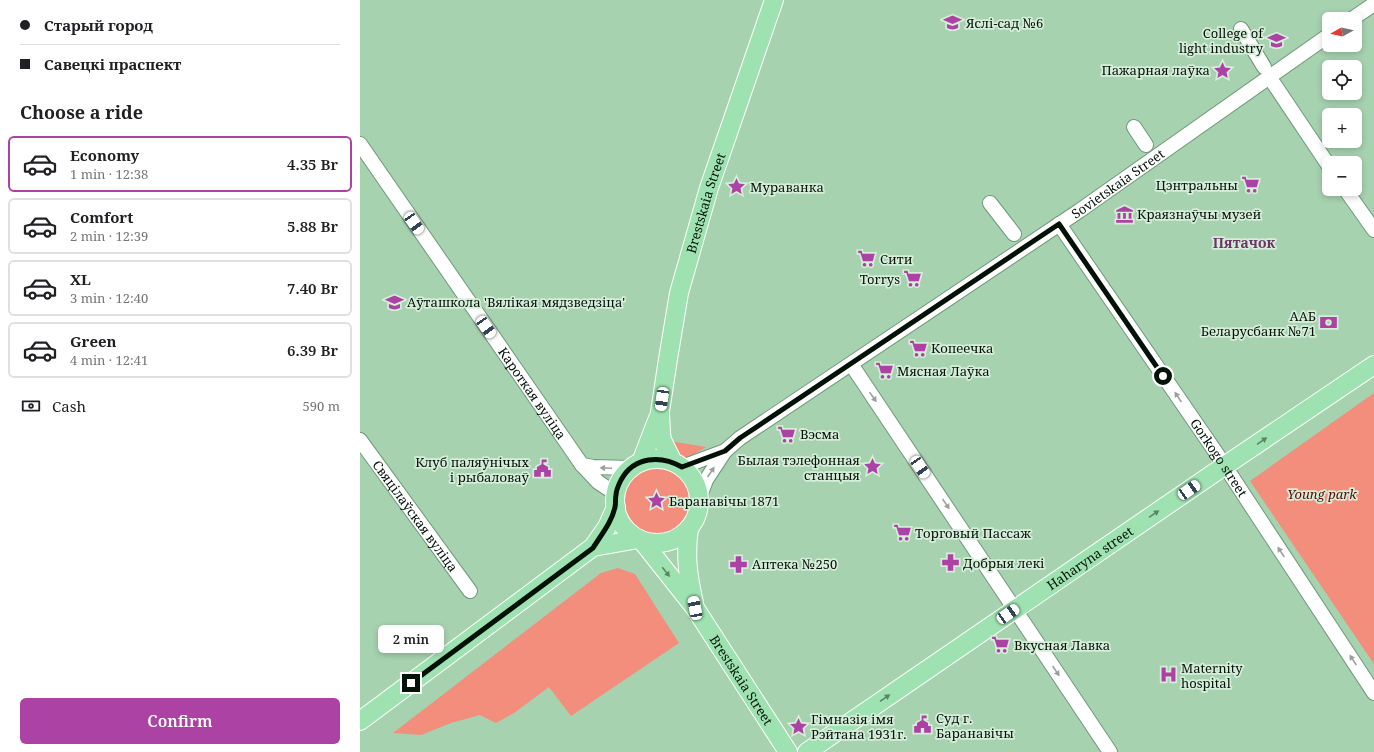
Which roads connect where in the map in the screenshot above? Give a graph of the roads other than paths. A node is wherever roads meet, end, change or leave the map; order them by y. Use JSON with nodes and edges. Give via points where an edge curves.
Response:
{"nodes":[{"id":1,"x":774,"y":0,"type":"edge"},
{"id":2,"x":1374,"y":4,"type":"edge"},
{"id":3,"x":1362,"y":12,"type":"edge"},
{"id":4,"x":1241,"y":30,"type":"dead end"},
{"id":5,"x":1322,"y":40,"type":"edge"},
{"id":6,"x":1264,"y":67,"type":"dead end"},
{"id":7,"x":1274,"y":84,"type":"dead end"},
{"id":8,"x":1134,"y":127,"type":"dead end"},
{"id":9,"x":360,"y":144,"type":"edge"},
{"id":10,"x":1146,"y":145,"type":"dead end"},
{"id":11,"x":1322,"y":156,"type":"edge"},
{"id":12,"x":1350,"y":196,"type":"edge"},
{"id":13,"x":990,"y":203,"type":"dead end"},
{"id":14,"x":1059,"y":224,"type":"junction"},
{"id":15,"x":1374,"y":230,"type":"edge"},
{"id":16,"x":1014,"y":234,"type":"dead end"},
{"id":17,"x":851,"y":364,"type":"junction"},
{"id":18,"x":1374,"y":365,"type":"edge"},
{"id":19,"x":660,"y":412,"type":"junction"},
{"id":20,"x":360,"y":440,"type":"edge"},
{"id":21,"x":725,"y":451,"type":"junction"},
{"id":22,"x":678,"y":464,"type":"junction"},
{"id":23,"x":582,"y":465,"type":"junction"},
{"id":24,"x":636,"y":465,"type":"junction"},
{"id":25,"x":1225,"y":466,"type":"junction"},
{"id":26,"x":700,"y":496,"type":"junction"},
{"id":27,"x":616,"y":500,"type":"junction"},
{"id":28,"x":689,"y":530,"type":"junction"},
{"id":29,"x":640,"y":540,"type":"junction"},
{"id":30,"x":593,"y":548,"type":"junction"},
{"id":31,"x":470,"y":592,"type":"dead end"},
{"id":32,"x":695,"y":608,"type":"junction"},
{"id":33,"x":1015,"y":609,"type":"junction"},
{"id":34,"x":1374,"y":693,"type":"edge"},
{"id":35,"x":360,"y":721,"type":"edge"},
{"id":36,"x":788,"y":752,"type":"edge"},
{"id":37,"x":807,"y":752,"type":"edge"},
{"id":38,"x":1110,"y":752,"type":"edge"}],
"edges":[{"from":1,"to":19,"type":"main road","name":"Brestskaia Street","via":[[709,188],[679,293]]},
{"from":2,"to":3,"type":"street"},
{"from":4,"to":6,"type":"street"},
{"from":5,"to":14,"type":"street","name":"Sovietskaia Street"},
{"from":7,"to":11,"type":"street"},
{"from":8,"to":10,"type":"street"},
{"from":9,"to":23,"type":"street","name":"Кароткая вуліца"},
{"from":12,"to":15,"type":"street"},
{"from":13,"to":16,"type":"street"},
{"from":14,"to":17,"type":"street","name":"Sovietskaia Street"},
{"from":25,"to":14,"type":"street","name":"Gorkogo street","one_way":true},
{"from":17,"to":21,"type":"street","name":"Sovietskaia Street","via":[[740,438]]},
{"from":17,"to":33,"type":"street","one_way":true},
{"from":25,"to":18,"type":"main road","name":"Haharyna street","one_way":true},
{"from":19,"to":22,"type":"main road","name":"Brestskaia Street","via":[[661,433],[667,452]]},
{"from":19,"to":24,"type":"main road","name":"Brestskaia Street"},
{"from":20,"to":31,"type":"street","name":"Свяцілаўская вуліца"},
{"from":21,"to":22,"type":"street","name":"Sovietskaia Street"},
{"from":26,"to":21,"type":"street","name":"Sovietskaia Street","one_way":true,"via":[[706,480]]},
{"from":22,"to":24,"type":"main road","via":[[662,459],[651,459]]},
{"from":22,"to":26,"type":"main road","via":[[694,480]]},
{"from":24,"to":23,"type":"street","one_way":true},
{"from":23,"to":27,"type":"street","name":"Кароткая вуліца"},
{"from":24,"to":27,"type":"main road","via":[[621,480]]},
{"from":33,"to":25,"type":"main road","name":"Haharyna street","one_way":true},
{"from":34,"to":25,"type":"street","name":"Gorkogo street","one_way":true},
{"from":26,"to":28,"type":"main road","via":[[696,520]]},
{"from":27,"to":29,"type":"main road","via":[[618,517],[623,526]]},
{"from":27,"to":30,"type":"main road","via":[[607,527]]},
{"from":28,"to":29,"type":"main road","via":[[667,543],[655,544]]},
{"from":28,"to":32,"type":"main road","name":"Brestskaia Street","via":[[686,556]]},
{"from":29,"to":30,"type":"main road"},
{"from":29,"to":32,"type":"main road","name":"Brestskaia Street","one_way":true},
{"from":30,"to":35,"type":"main road"},
{"from":32,"to":36,"type":"main road","name":"Brestskaia Street"},
{"from":37,"to":33,"type":"main road","name":"Haharyna street","one_way":true},
{"from":33,"to":38,"type":"street","one_way":true}]}
